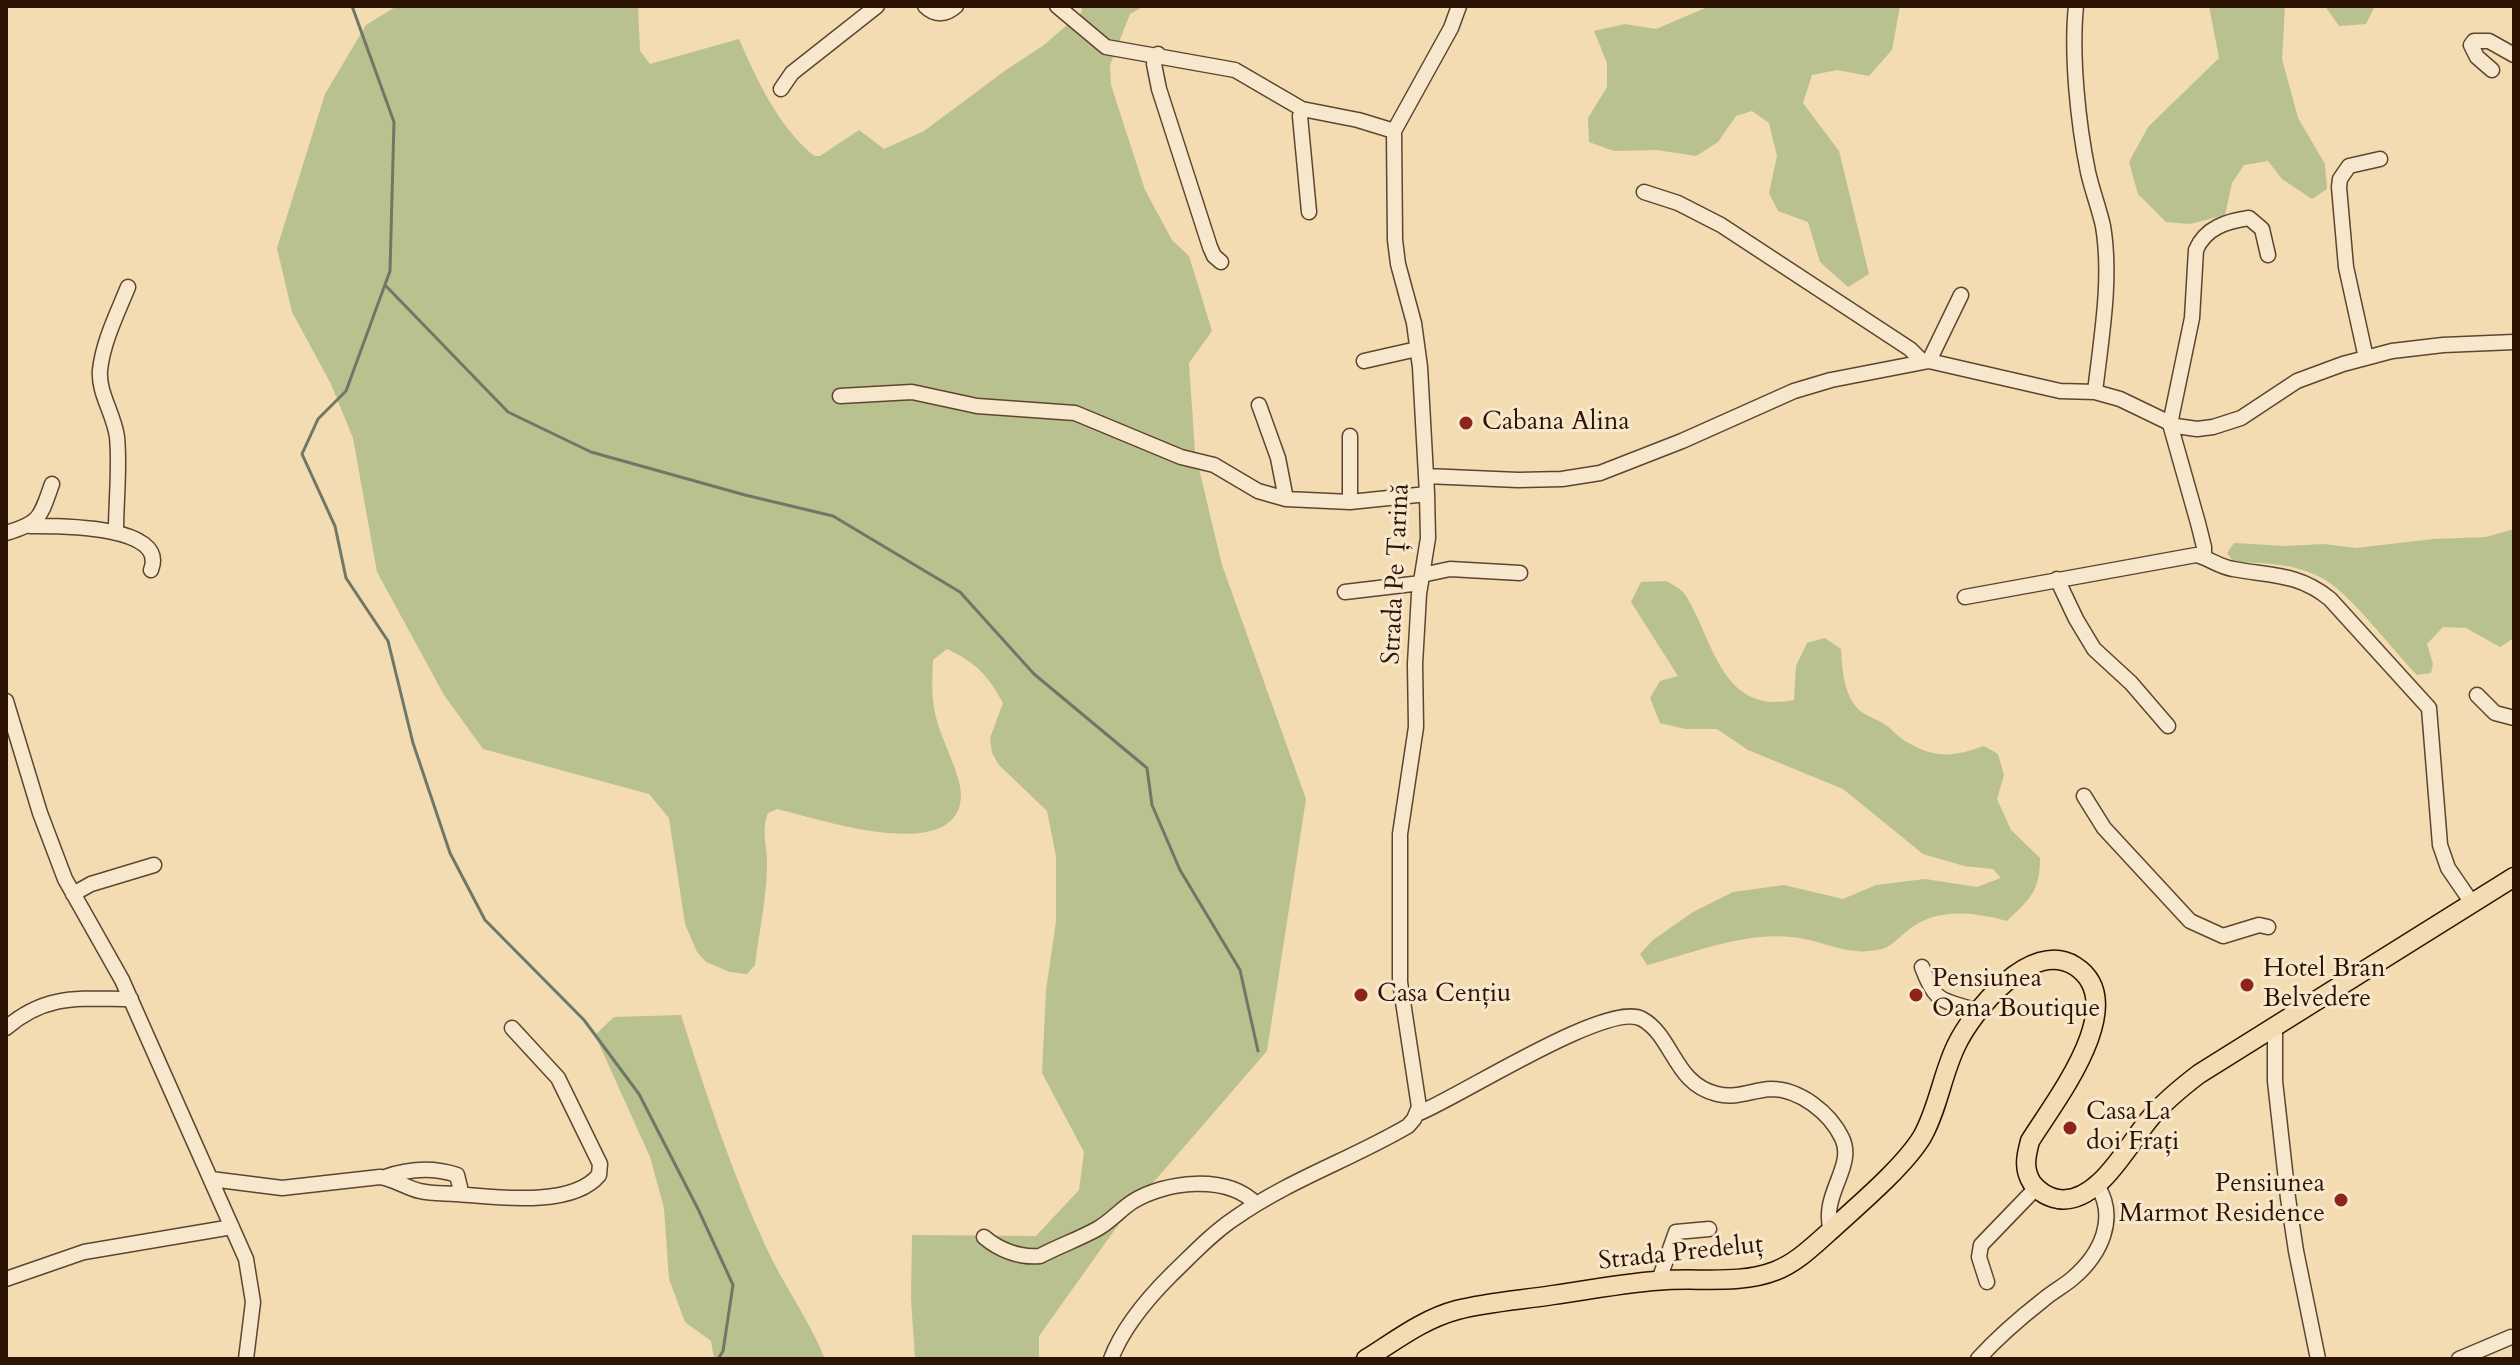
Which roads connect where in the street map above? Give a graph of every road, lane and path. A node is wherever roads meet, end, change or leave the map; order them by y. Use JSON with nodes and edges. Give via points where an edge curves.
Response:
{"nodes":[{"id":1,"x":877,"y":6,"type":"edge"},
{"id":2,"x":925,"y":6,"type":"edge"},
{"id":3,"x":956,"y":6,"type":"edge"},
{"id":4,"x":1057,"y":6,"type":"edge"},
{"id":5,"x":1459,"y":6,"type":"edge"},
{"id":6,"x":2076,"y":6,"type":"edge"},
{"id":7,"x":1158,"y":54,"type":"junction"},
{"id":8,"x":2514,"y":55,"type":"edge"},
{"id":9,"x":2492,"y":70,"type":"dead end"},
{"id":10,"x":781,"y":89,"type":"dead end"},
{"id":11,"x":1302,"y":109,"type":"junction"},
{"id":12,"x":1394,"y":131,"type":"junction"},
{"id":13,"x":2380,"y":159,"type":"dead end"},
{"id":14,"x":1644,"y":192,"type":"dead end"},
{"id":15,"x":1309,"y":212,"type":"dead end"},
{"id":16,"x":2268,"y":255,"type":"dead end"},
{"id":17,"x":1221,"y":262,"type":"dead end"},
{"id":18,"x":128,"y":287,"type":"dead end"},
{"id":19,"x":1961,"y":295,"type":"dead end"},
{"id":20,"x":2514,"y":342,"type":"edge"},
{"id":21,"x":1417,"y":349,"type":"junction"},
{"id":22,"x":2366,"y":358,"type":"junction"},
{"id":23,"x":1364,"y":361,"type":"dead end"},
{"id":24,"x":1926,"y":361,"type":"junction"},
{"id":25,"x":2095,"y":392,"type":"junction"},
{"id":26,"x":840,"y":396,"type":"dead end"},
{"id":27,"x":1259,"y":405,"type":"dead end"},
{"id":28,"x":2170,"y":424,"type":"junction"},
{"id":29,"x":1350,"y":436,"type":"dead end"},
{"id":30,"x":1426,"y":476,"type":"junction"},
{"id":31,"x":52,"y":484,"type":"dead end"},
{"id":32,"x":1427,"y":494,"type":"junction"},
{"id":33,"x":1286,"y":499,"type":"junction"},
{"id":34,"x":1350,"y":502,"type":"junction"},
{"id":35,"x":30,"y":526,"type":"junction"},
{"id":36,"x":116,"y":531,"type":"junction"},
{"id":37,"x":6,"y":533,"type":"edge"},
{"id":38,"x":2204,"y":557,"type":"junction"},
{"id":39,"x":151,"y":570,"type":"dead end"},
{"id":40,"x":1520,"y":573,"type":"dead end"},
{"id":41,"x":1422,"y":579,"type":"junction"},
{"id":42,"x":2057,"y":579,"type":"junction"},
{"id":43,"x":1345,"y":592,"type":"dead end"},
{"id":44,"x":1965,"y":597,"type":"dead end"},
{"id":45,"x":2477,"y":695,"type":"dead end"},
{"id":46,"x":6,"y":701,"type":"edge"},
{"id":47,"x":2514,"y":718,"type":"edge"},
{"id":48,"x":2168,"y":726,"type":"dead end"},
{"id":49,"x":2084,"y":796,"type":"dead end"},
{"id":50,"x":154,"y":865,"type":"dead end"},
{"id":51,"x":2514,"y":877,"type":"edge"},
{"id":52,"x":73,"y":894,"type":"junction"},
{"id":53,"x":2472,"y":903,"type":"junction"},
{"id":54,"x":2268,"y":927,"type":"dead end"},
{"id":55,"x":1922,"y":967,"type":"dead end"},
{"id":56,"x":131,"y":999,"type":"junction"},
{"id":57,"x":1978,"y":1011,"type":"junction"},
{"id":58,"x":6,"y":1028,"type":"edge"},
{"id":59,"x":512,"y":1028,"type":"dead end"},
{"id":60,"x":2275,"y":1028,"type":"junction"},
{"id":61,"x":1417,"y":1114,"type":"junction"},
{"id":62,"x":385,"y":1177,"type":"junction"},
{"id":63,"x":211,"y":1179,"type":"junction"},
{"id":64,"x":2097,"y":1185,"type":"junction"},
{"id":65,"x":2036,"y":1188,"type":"junction"},
{"id":66,"x":457,"y":1194,"type":"junction"},
{"id":67,"x":1256,"y":1204,"type":"junction"},
{"id":68,"x":232,"y":1227,"type":"junction"},
{"id":69,"x":1709,"y":1229,"type":"dead end"},
{"id":70,"x":1831,"y":1231,"type":"junction"},
{"id":71,"x":984,"y":1237,"type":"dead end"},
{"id":72,"x":6,"y":1279,"type":"edge"},
{"id":73,"x":1659,"y":1280,"type":"junction"},
{"id":74,"x":1987,"y":1282,"type":"dead end"},
{"id":75,"x":2511,"y":1337,"type":"dead end"},
{"id":76,"x":246,"y":1359,"type":"edge"},
{"id":77,"x":1111,"y":1359,"type":"edge"},
{"id":78,"x":1366,"y":1359,"type":"edge"},
{"id":79,"x":1978,"y":1359,"type":"edge"},
{"id":80,"x":2318,"y":1359,"type":"edge"},
{"id":81,"x":2459,"y":1359,"type":"edge"}],
"edges":[{"from":1,"to":10,"type":"street","via":[[792,73]]},
{"from":2,"to":3,"type":"street","via":[[943,14]]},
{"from":4,"to":7,"type":"street","via":[[1106,47]]},
{"from":5,"to":12,"type":"street","name":"Strada Pe Țarină"},
{"from":6,"to":25,"type":"street","via":[[2087,168],[2105,257],[2103,339]]},
{"from":7,"to":11,"type":"street","via":[[1235,70]]},
{"from":7,"to":17,"type":"street","via":[[1154,64],[1159,89],[1210,247]]},
{"from":8,"to":9,"type":"street","via":[[2489,41],[2474,41],[2472,50]]},
{"from":11,"to":12,"type":"street"},
{"from":11,"to":15,"type":"street"},
{"from":12,"to":21,"type":"street","name":"Strada Pe Țarină","via":[[1395,240]]},
{"from":13,"to":22,"type":"street","via":[[2349,166],[2339,187],[2346,267]]},
{"from":14,"to":24,"type":"street","via":[[1721,225]]},
{"from":16,"to":28,"type":"street","via":[[2262,229],[2249,218],[2212,229],[2199,243],[2192,318]]},
{"from":18,"to":36,"type":"street","via":[[100,371],[117,439]]},
{"from":19,"to":24,"type":"street"},
{"from":20,"to":22,"type":"street","via":[[2430,346]]},
{"from":21,"to":23,"type":"street"},
{"from":21,"to":30,"type":"street","name":"Strada Pe Țarină"},
{"from":22,"to":28,"type":"street","via":[[2297,381],[2227,423],[2197,429]]},
{"from":24,"to":25,"type":"street","via":[[2060,391]]},
{"from":24,"to":30,"type":"street","via":[[1794,391],[1600,473],[1518,480]]},
{"from":25,"to":28,"type":"street"},
{"from":26,"to":33,"type":"street","via":[[912,392],[977,406],[1075,413],[1181,457],[1214,465],[1258,491]]},
{"from":27,"to":33,"type":"street"},
{"from":28,"to":38,"type":"street"},
{"from":29,"to":34,"type":"street"},
{"from":30,"to":32,"type":"street","name":"Strada Pe Țarină"},
{"from":31,"to":35,"type":"street"},
{"from":32,"to":34,"type":"street"},
{"from":32,"to":41,"type":"street","name":"Strada Pe Țarină"},
{"from":33,"to":34,"type":"street"},
{"from":35,"to":36,"type":"street"},
{"from":35,"to":37,"type":"street"},
{"from":36,"to":39,"type":"street","via":[[152,554]]},
{"from":38,"to":42,"type":"street"},
{"from":38,"to":53,"type":"street","via":[[2231,569],[2297,579],[2316,588],[2429,708],[2440,845],[2448,868]]},
{"from":40,"to":41,"type":"street","via":[[1450,569]]},
{"from":41,"to":43,"type":"street"},
{"from":41,"to":61,"type":"street","name":"Strada Pe Țarină","via":[[1416,727],[1400,834],[1400,982]]},
{"from":42,"to":44,"type":"street"},
{"from":42,"to":48,"type":"street","via":[[2094,649]]},
{"from":45,"to":47,"type":"street","via":[[2495,713]]},
{"from":46,"to":52,"type":"street","via":[[40,813]]},
{"from":49,"to":54,"type":"street","via":[[2104,828],[2190,921],[2223,936]]},
{"from":50,"to":52,"type":"street"},
{"from":51,"to":53,"type":"main road"},
{"from":52,"to":56,"type":"street"},
{"from":53,"to":60,"type":"main road"},
{"from":55,"to":57,"type":"street","via":[[1938,998]]},
{"from":56,"to":58,"type":"street","via":[[57,1000],[23,1014]]},
{"from":56,"to":63,"type":"street"},
{"from":57,"to":65,"type":"main road","name":"Strada Predeluț","via":[[2014,976],[2040,962],[2064,961],[2092,984],[2097,1011],[2093,1029],[2026,1155]]},
{"from":57,"to":70,"type":"main road","name":"Strada Predeluț","via":[[1956,1046],[1921,1138]]},
{"from":59,"to":66,"type":"street","via":[[558,1078],[601,1170],[595,1181],[553,1196]]},
{"from":60,"to":64,"type":"main road","via":[[2168,1099]]},
{"from":60,"to":80,"type":"street","via":[[2275,1081],[2288,1198]]},
{"from":61,"to":67,"type":"street","via":[[1408,1126]]},
{"from":61,"to":70,"type":"street","via":[[1590,1027],[1620,1016],[1640,1017],[1704,1089],[1729,1096],[1771,1089],[1791,1092],[1834,1123],[1845,1142],[1846,1161],[1827,1212]]},
{"from":62,"to":63,"type":"street","via":[[282,1188]]},
{"from":62,"to":66,"type":"street","via":[[417,1191]]},
{"from":62,"to":66,"type":"street","via":[[405,1171],[448,1172],[460,1180]]},
{"from":63,"to":68,"type":"street"},
{"from":64,"to":65,"type":"main road","via":[[2069,1199]]},
{"from":64,"to":79,"type":"street","via":[[2107,1203],[2108,1223],[2090,1260]]},
{"from":65,"to":74,"type":"street","via":[[1981,1245]]},
{"from":67,"to":71,"type":"street","via":[[1244,1194],[1210,1185],[1164,1188],[1131,1203],[1093,1232],[1040,1256],[1006,1251]]},
{"from":67,"to":77,"type":"street","via":[[1211,1236],[1164,1282],[1129,1325]]},
{"from":68,"to":72,"type":"street","via":[[84,1252]]},
{"from":68,"to":76,"type":"street","via":[[251,1282]]},
{"from":69,"to":73,"type":"street","via":[[1676,1232]]},
{"from":70,"to":73,"type":"main road","name":"Strada Predeluț","via":[[1773,1272]]},
{"from":73,"to":78,"type":"main road","name":"Strada Predeluț","via":[[1457,1310],[1416,1327]]},
{"from":75,"to":81,"type":"street"}]}
